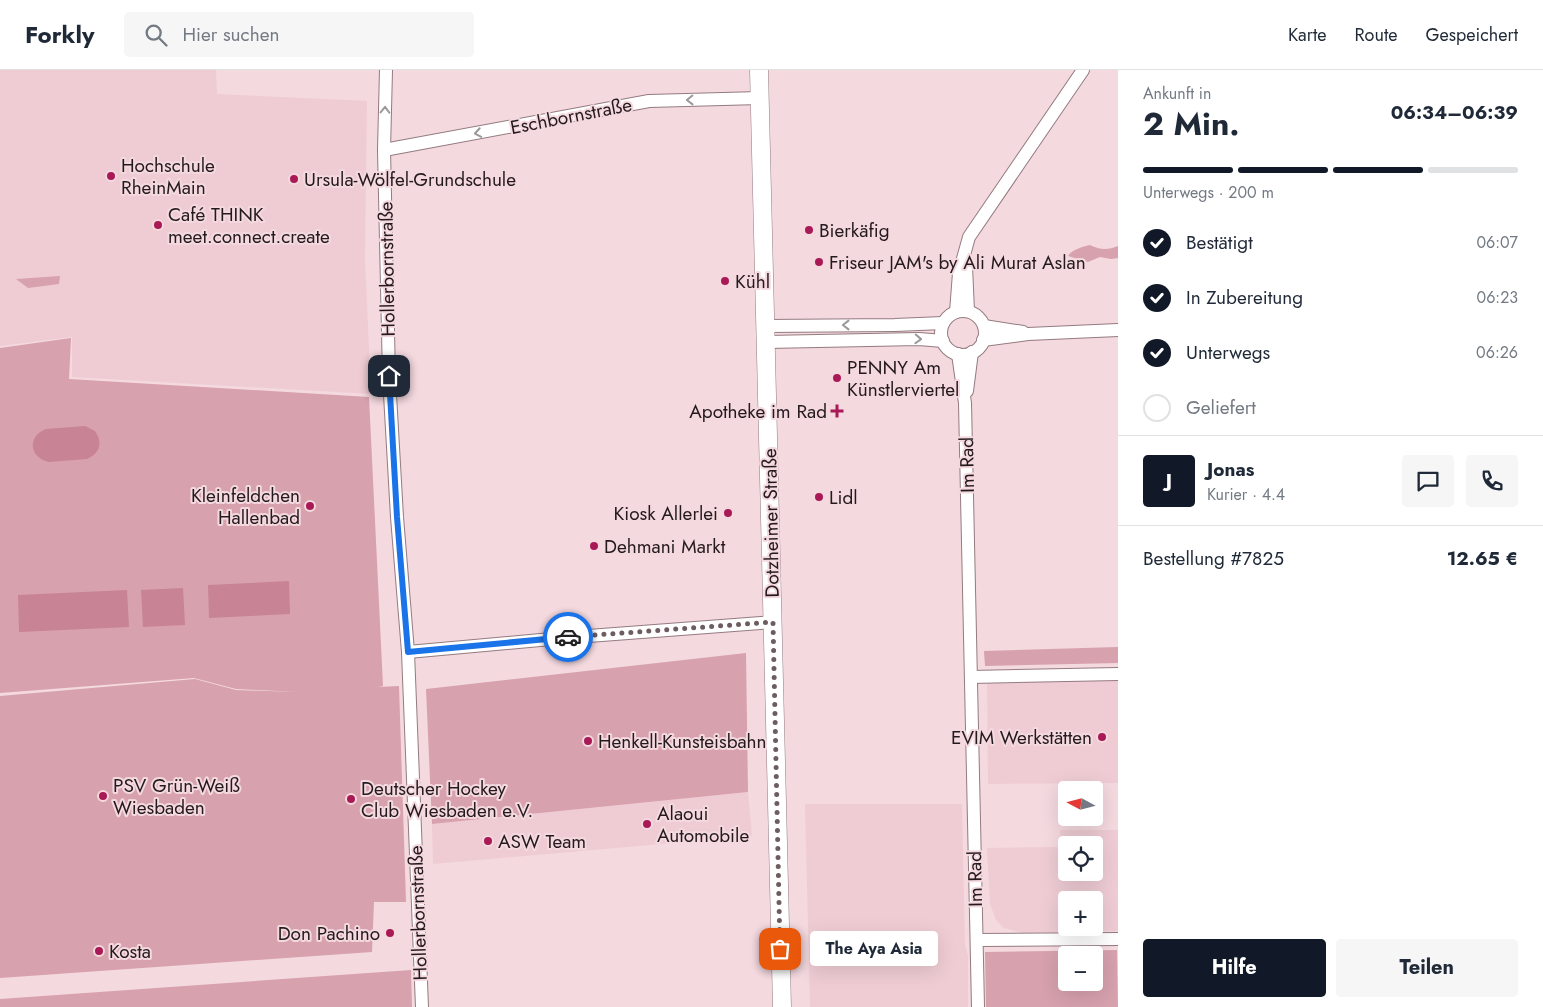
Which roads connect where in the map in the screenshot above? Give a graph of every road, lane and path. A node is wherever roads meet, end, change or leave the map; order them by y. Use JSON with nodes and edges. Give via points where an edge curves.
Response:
{"nodes":[{"id":1,"x":386,"y":70,"type":"edge"},
{"id":2,"x":760,"y":70,"type":"edge"},
{"id":3,"x":1082,"y":70,"type":"edge"},
{"id":4,"x":760,"y":98,"type":"junction"},
{"id":5,"x":384,"y":150,"type":"junction"},
{"id":6,"x":962,"y":312,"type":"junction"},
{"id":7,"x":943,"y":323,"type":"junction"},
{"id":8,"x":984,"y":326,"type":"junction"},
{"id":9,"x":1118,"y":330,"type":"edge"},
{"id":10,"x":767,"y":334,"type":"junction"},
{"id":11,"x":1028,"y":334,"type":"junction"},
{"id":12,"x":984,"y":340,"type":"junction"},
{"id":13,"x":943,"y":341,"type":"junction"},
{"id":14,"x":972,"y":352,"type":"junction"},
{"id":15,"x":958,"y":354,"type":"junction"},
{"id":16,"x":965,"y":403,"type":"junction"},
{"id":17,"x":773,"y":622,"type":"junction"},
{"id":18,"x":408,"y":652,"type":"junction"},
{"id":19,"x":1118,"y":674,"type":"edge"},
{"id":20,"x":971,"y":677,"type":"junction"},
{"id":21,"x":1118,"y":939,"type":"edge"},
{"id":22,"x":977,"y":940,"type":"junction"},
{"id":23,"x":422,"y":1007,"type":"edge"},
{"id":24,"x":782,"y":1007,"type":"edge"},
{"id":25,"x":978,"y":1007,"type":"edge"}],
"edges":[{"from":5,"to":1,"type":"street","name":"Hollerbornstraße","one_way":true},
{"from":2,"to":4,"type":"main road","name":"Dotzheimer Straße"},
{"from":3,"to":6,"type":"street","via":[[974,229],[964,256],[967,273]]},
{"from":4,"to":5,"type":"street","name":"Eschbornstraße","one_way":true,"via":[[649,101]]},
{"from":4,"to":10,"type":"main road","name":"Dotzheimer Straße"},
{"from":5,"to":18,"type":"street","name":"Hollerbornstraße","via":[[389,376]]},
{"from":6,"to":7,"type":"street","via":[[946,318]]},
{"from":6,"to":8,"type":"street","via":[[978,316]]},
{"from":7,"to":10,"type":"street","one_way":true},
{"from":7,"to":13,"type":"street"},
{"from":8,"to":11,"type":"street"},
{"from":8,"to":12,"type":"street"},
{"from":9,"to":11,"type":"street"},
{"from":10,"to":13,"type":"street","one_way":true},
{"from":10,"to":17,"type":"main road","name":"Dotzheimer Straße"},
{"from":11,"to":12,"type":"street"},
{"from":12,"to":14,"type":"street"},
{"from":13,"to":15,"type":"street"},
{"from":14,"to":15,"type":"street"},
{"from":14,"to":16,"type":"street","name":"Im Rad"},
{"from":15,"to":16,"type":"street","name":"Im Rad"},
{"from":16,"to":20,"type":"street","name":"Im Rad"},
{"from":17,"to":18,"type":"street"},
{"from":17,"to":24,"type":"main road","name":"Dotzheimer Straße"},
{"from":18,"to":23,"type":"street","name":"Hollerbornstraße"},
{"from":19,"to":20,"type":"street"},
{"from":20,"to":22,"type":"street","name":"Im Rad"},
{"from":21,"to":22,"type":"street"},
{"from":22,"to":25,"type":"street","name":"Im Rad"}]}
